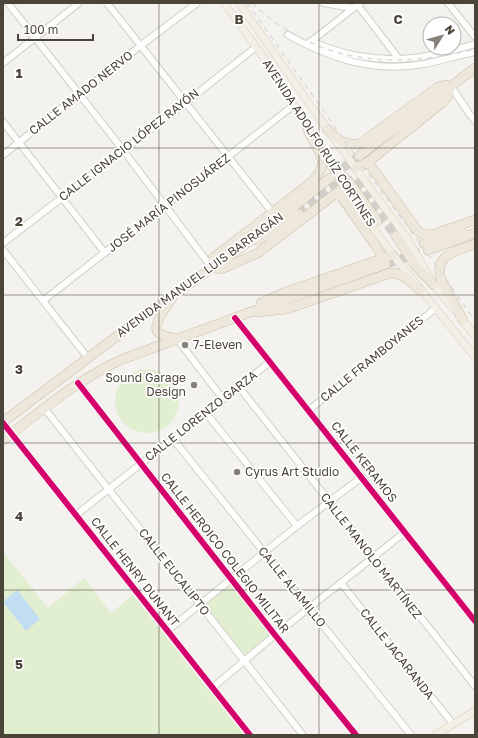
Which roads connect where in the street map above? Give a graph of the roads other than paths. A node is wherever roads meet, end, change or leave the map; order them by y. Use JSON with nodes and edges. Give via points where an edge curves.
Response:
{"nodes":[{"id":1,"x":8,"y":3,"type":"edge"},
{"id":2,"x":79,"y":3,"type":"edge"},
{"id":3,"x":107,"y":3,"type":"edge"},
{"id":4,"x":197,"y":3,"type":"edge"},
{"id":5,"x":224,"y":3,"type":"edge"},
{"id":6,"x":239,"y":3,"type":"edge"},
{"id":7,"x":323,"y":3,"type":"edge"},
{"id":8,"x":448,"y":3,"type":"edge"},
{"id":9,"x":357,"y":5,"type":"edge"},
{"id":10,"x":473,"y":30,"type":"edge"},
{"id":11,"x":288,"y":35,"type":"dead end"},
{"id":12,"x":35,"y":37,"type":"junction"},
{"id":13,"x":475,"y":37,"type":"edge"},
{"id":14,"x":308,"y":43,"type":"junction"},
{"id":15,"x":475,"y":44,"type":"edge"},
{"id":16,"x":140,"y":46,"type":"junction"},
{"id":17,"x":256,"y":47,"type":"junction"},
{"id":18,"x":475,"y":52,"type":"edge"},
{"id":19,"x":399,"y":59,"type":"junction"},
{"id":20,"x":3,"y":63,"type":"edge"},
{"id":21,"x":475,"y":67,"type":"edge"},
{"id":22,"x":450,"y":87,"type":"junction"},
{"id":23,"x":80,"y":94,"type":"junction"},
{"id":24,"x":185,"y":103,"type":"junction"},
{"id":25,"x":294,"y":105,"type":"junction"},
{"id":26,"x":475,"y":121,"type":"edge"},
{"id":27,"x":3,"y":122,"type":"edge"},
{"id":28,"x":307,"y":127,"type":"junction"},
{"id":29,"x":327,"y":129,"type":"junction"},
{"id":30,"x":19,"y":142,"type":"junction"},
{"id":31,"x":123,"y":150,"type":"junction"},
{"id":32,"x":3,"y":154,"type":"edge"},
{"id":33,"x":360,"y":156,"type":"tunnel mouth"},
{"id":34,"x":229,"y":157,"type":"junction"},
{"id":35,"x":368,"y":162,"type":"junction"},
{"id":36,"x":332,"y":166,"type":"junction"},
{"id":37,"x":356,"y":168,"type":"junction"},
{"id":38,"x":330,"y":178,"type":"tunnel mouth"},
{"id":39,"x":341,"y":190,"type":"junction"},
{"id":40,"x":62,"y":197,"type":"junction"},
{"id":41,"x":166,"y":206,"type":"junction"},
{"id":42,"x":272,"y":212,"type":"junction"},
{"id":43,"x":299,"y":214,"type":"tunnel mouth"},
{"id":44,"x":475,"y":220,"type":"edge"},
{"id":45,"x":377,"y":221,"type":"dead end"},
{"id":46,"x":472,"y":234,"type":"edge"},
{"id":47,"x":396,"y":236,"type":"tunnel mouth"},
{"id":48,"x":250,"y":241,"type":"junction"},
{"id":49,"x":3,"y":243,"type":"edge"},
{"id":50,"x":475,"y":244,"type":"edge"},
{"id":51,"x":426,"y":247,"type":"tunnel mouth"},
{"id":52,"x":3,"y":250,"type":"edge"},
{"id":53,"x":105,"y":253,"type":"junction"},
{"id":54,"x":393,"y":255,"type":"junction"},
{"id":55,"x":384,"y":261,"type":"junction"},
{"id":56,"x":212,"y":267,"type":"junction"},
{"id":57,"x":434,"y":285,"type":"junction"},
{"id":58,"x":420,"y":290,"type":"junction"},
{"id":59,"x":175,"y":293,"type":"junction"},
{"id":60,"x":44,"y":300,"type":"junction"},
{"id":61,"x":436,"y":308,"type":"junction"},
{"id":62,"x":248,"y":313,"type":"junction"},
{"id":63,"x":235,"y":318,"type":"junction"},
{"id":64,"x":463,"y":320,"type":"junction"},
{"id":65,"x":475,"y":336,"type":"edge"},
{"id":66,"x":177,"y":339,"type":"junction"},
{"id":67,"x":475,"y":357,"type":"edge"},
{"id":68,"x":88,"y":358,"type":"junction"},
{"id":69,"x":270,"y":362,"type":"junction"},
{"id":70,"x":78,"y":383,"type":"junction"},
{"id":71,"x":239,"y":387,"type":"junction"},
{"id":72,"x":223,"y":399,"type":"junction"},
{"id":73,"x":45,"y":409,"type":"junction"},
{"id":74,"x":309,"y":410,"type":"junction"},
{"id":75,"x":206,"y":413,"type":"junction"},
{"id":76,"x":3,"y":423,"type":"edge"},
{"id":77,"x":11,"y":434,"type":"junction"},
{"id":78,"x":173,"y":438,"type":"junction"},
{"id":79,"x":3,"y":440,"type":"edge"},
{"id":80,"x":141,"y":464,"type":"junction"},
{"id":81,"x":362,"y":477,"type":"junction"},
{"id":82,"x":108,"y":489,"type":"junction"},
{"id":83,"x":329,"y":502,"type":"junction"},
{"id":84,"x":76,"y":515,"type":"junction"},
{"id":85,"x":297,"y":526,"type":"junction"},
{"id":86,"x":405,"y":532,"type":"junction"},
{"id":87,"x":264,"y":553,"type":"junction"},
{"id":88,"x":373,"y":558,"type":"junction"},
{"id":89,"x":231,"y":579,"type":"junction"},
{"id":90,"x":341,"y":583,"type":"junction"},
{"id":91,"x":199,"y":604,"type":"junction"},
{"id":92,"x":309,"y":608,"type":"junction"},
{"id":93,"x":475,"y":620,"type":"edge"},
{"id":94,"x":167,"y":630,"type":"junction"},
{"id":95,"x":274,"y":635,"type":"junction"},
{"id":96,"x":244,"y":661,"type":"junction"},
{"id":97,"x":475,"y":686,"type":"edge"},
{"id":98,"x":212,"y":688,"type":"junction"},
{"id":99,"x":475,"y":711,"type":"edge"},
{"id":100,"x":453,"y":724,"type":"junction"},
{"id":101,"x":250,"y":735,"type":"edge"},
{"id":102,"x":303,"y":735,"type":"edge"},
{"id":103,"x":356,"y":735,"type":"edge"},
{"id":104,"x":411,"y":735,"type":"edge"},
{"id":105,"x":435,"y":735,"type":"edge"}],
"edges":[{"from":1,"to":12,"type":"street"},
{"from":2,"to":12,"type":"street"},
{"from":3,"to":16,"type":"street"},
{"from":4,"to":16,"type":"street","name":"CALLE AMADO NERVO"},
{"from":5,"to":17,"type":"main road","name":"AVENIDA ADOLFO RUÍZ CORTINES"},
{"from":6,"to":29,"type":"main road","name":"AVENIDA ADOLFO RUÍZ CORTINES"},
{"from":7,"to":9,"type":"street"},
{"from":8,"to":10,"type":"street"},
{"from":9,"to":14,"type":"street"},
{"from":9,"to":19,"type":"street"},
{"from":10,"to":13,"type":"street"},
{"from":11,"to":14,"type":"street"},
{"from":12,"to":20,"type":"street"},
{"from":12,"to":23,"type":"street"},
{"from":14,"to":18,"type":"street","via":[[325,53],[348,61],[389,67],[424,64]]},
{"from":14,"to":19,"type":"street","via":[[358,56]]},
{"from":15,"to":19,"type":"street","via":[[433,55]]},
{"from":16,"to":23,"type":"street","name":"CALLE AMADO NERVO"},
{"from":16,"to":24,"type":"street"},
{"from":17,"to":24,"type":"street","name":"CALLE IGNACIO LÓPEZ RAYÓN"},
{"from":17,"to":25,"type":"main road","name":"AVENIDA ADOLFO RUÍZ CORTINES"},
{"from":21,"to":22,"type":"highway"},
{"from":22,"to":26,"type":"street"},
{"from":22,"to":29,"type":"highway","via":[[438,86],[361,143],[344,143]]},
{"from":22,"to":33,"type":"highway"},
{"from":22,"to":35,"type":"highway","via":[[444,102]]},
{"from":23,"to":30,"type":"street","name":"CALLE AMADO NERVO"},
{"from":23,"to":31,"type":"street"},
{"from":24,"to":31,"type":"street","name":"CALLE IGNACIO LÓPEZ RAYÓN"},
{"from":24,"to":34,"type":"street"},
{"from":25,"to":28,"type":"main road","name":"AVENIDA ADOLFO RUÍZ CORTINES"},
{"from":25,"to":34,"type":"street","name":"JOSÉ MARÍA PINOSUÁREZ"},
{"from":27,"to":30,"type":"street"},
{"from":28,"to":36,"type":"main road","name":"AVENIDA ADOLFO RUÍZ CORTINES"},
{"from":28,"to":42,"type":"highway","via":[[320,153],[322,168],[315,179]]},
{"from":29,"to":37,"type":"main road","name":"AVENIDA ADOLFO RUÍZ CORTINES"},
{"from":30,"to":32,"type":"street","name":"CALLE AMADO NERVO"},
{"from":30,"to":40,"type":"street"},
{"from":31,"to":40,"type":"street","name":"CALLE IGNACIO LÓPEZ RAYÓN"},
{"from":31,"to":41,"type":"street"},
{"from":34,"to":41,"type":"street","name":"JOSÉ MARÍA PINOSUÁREZ"},
{"from":34,"to":42,"type":"street"},
{"from":35,"to":37,"type":"highway"},
{"from":35,"to":44,"type":"highway","via":[[423,235],[434,234]]},
{"from":36,"to":39,"type":"main road","name":"AVENIDA ADOLFO RUÍZ CORTINES"},
{"from":36,"to":45,"type":"highway","via":[[350,183]]},
{"from":37,"to":57,"type":"main road","name":"AVENIDA ADOLFO RUÍZ CORTINES","via":[[407,238]]},
{"from":38,"to":48,"type":"highway","name":"AVENIDA MANUEL LUIS BARRAGÁN"},
{"from":39,"to":54,"type":"main road","name":"AVENIDA ADOLFO RUÍZ CORTINES"},
{"from":39,"to":55,"type":"highway"},
{"from":39,"to":56,"type":"highway","via":[[258,253],[224,268]]},
{"from":40,"to":49,"type":"street","name":"CALLE IGNACIO LÓPEZ RAYÓN"},
{"from":40,"to":53,"type":"street"},
{"from":41,"to":53,"type":"street","name":"JOSÉ MARÍA PINOSUÁREZ"},
{"from":41,"to":56,"type":"street"},
{"from":42,"to":56,"type":"highway","via":[[212,258]]},
{"from":43,"to":48,"type":"highway","via":[[270,234]]},
{"from":46,"to":51,"type":"highway","via":[[457,234]]},
{"from":47,"to":57,"type":"highway","via":[[415,265]]},
{"from":48,"to":56,"type":"highway","name":"AVENIDA MANUEL LUIS BARRAGÁN"},
{"from":50,"to":64,"type":"highway","via":[[451,252],[443,259],[439,268],[442,282]]},
{"from":52,"to":60,"type":"street"},
{"from":53,"to":60,"type":"street","name":"JOSÉ MARÍA PINOSUÁREZ"},
{"from":54,"to":55,"type":"highway"},
{"from":54,"to":58,"type":"main road","name":"AVENIDA ADOLFO RUÍZ CORTINES"},
{"from":55,"to":62,"type":"highway","via":[[283,293],[264,301]]},
{"from":56,"to":59,"type":"highway","name":"AVENIDA MANUEL LUIS BARRAGÁN"},
{"from":57,"to":64,"type":"main road","name":"AVENIDA ADOLFO RUÍZ CORTINES"},
{"from":58,"to":61,"type":"main road","name":"AVENIDA ADOLFO RUÍZ CORTINES"},
{"from":58,"to":62,"type":"highway","via":[[401,275],[394,273],[287,308]]},
{"from":59,"to":66,"type":"highway","via":[[156,328],[161,335]]},
{"from":59,"to":68,"type":"highway","name":"AVENIDA MANUEL LUIS BARRAGÁN"},
{"from":60,"to":68,"type":"street"},
{"from":61,"to":67,"type":"main road","name":"AVENIDA ADOLFO RUÍZ CORTINES"},
{"from":61,"to":74,"type":"street","name":"CALLE FRAMBOYANES"},
{"from":62,"to":63,"type":"highway"},
{"from":63,"to":66,"type":"highway"},
{"from":63,"to":69,"type":"street","name":"CALLE KERAMOS"},
{"from":64,"to":65,"type":"main road","name":"AVENIDA ADOLFO RUÍZ CORTINES"},
{"from":66,"to":70,"type":"highway","via":[[117,362]]},
{"from":66,"to":72,"type":"street"},
{"from":68,"to":76,"type":"highway","name":"AVENIDA MANUEL LUIS BARRAGÁN"},
{"from":69,"to":71,"type":"street","name":"CALLE LORENZO GARZA"},
{"from":69,"to":74,"type":"street","name":"CALLE KERAMOS"},
{"from":70,"to":73,"type":"highway"},
{"from":70,"to":80,"type":"street","name":"CALLE HEROICO COLEGIO MILITAR"},
{"from":71,"to":72,"type":"street","name":"CALLE LORENZO GARZA"},
{"from":71,"to":83,"type":"street","name":"CALLE MANOLO MARTÍNEZ"},
{"from":72,"to":75,"type":"street","name":"CALLE LORENZO GARZA"},
{"from":73,"to":77,"type":"highway"},
{"from":73,"to":82,"type":"street","name":"CALLE EUCALIPTO"},
{"from":74,"to":81,"type":"street","name":"CALLE KERAMOS"},
{"from":75,"to":78,"type":"street","name":"CALLE LORENZO GARZA"},
{"from":75,"to":85,"type":"street"},
{"from":76,"to":77,"type":"street","name":"CALLE HENRY DUNANT"},
{"from":77,"to":79,"type":"highway"},
{"from":77,"to":84,"type":"street","name":"CALLE HENRY DUNANT"},
{"from":78,"to":80,"type":"street","name":"CALLE LORENZO GARZA"},
{"from":78,"to":87,"type":"street","name":"CALLE ALAMILLO"},
{"from":80,"to":82,"type":"street","name":"CALLE LORENZO GARZA"},
{"from":80,"to":89,"type":"street","name":"CALLE HEROICO COLEGIO MILITAR"},
{"from":81,"to":83,"type":"street"},
{"from":81,"to":86,"type":"street","name":"CALLE KERAMOS"},
{"from":82,"to":84,"type":"street","name":"CALLE LORENZO GARZA"},
{"from":82,"to":91,"type":"street","name":"CALLE EUCALIPTO"},
{"from":83,"to":85,"type":"street"},
{"from":83,"to":88,"type":"street","name":"CALLE MANOLO MARTÍNEZ"},
{"from":84,"to":94,"type":"street","name":"CALLE HENRY DUNANT"},
{"from":85,"to":87,"type":"street"},
{"from":86,"to":88,"type":"street"},
{"from":86,"to":93,"type":"street","name":"CALLE KERAMOS"},
{"from":87,"to":89,"type":"street"},
{"from":87,"to":92,"type":"street","name":"CALLE ALAMILLO"},
{"from":88,"to":90,"type":"street"},
{"from":88,"to":97,"type":"street","name":"CALLE MANOLO MARTÍNEZ"},
{"from":89,"to":91,"type":"street"},
{"from":89,"to":95,"type":"street","name":"CALLE HEROICO COLEGIO MILITAR"},
{"from":90,"to":92,"type":"street"},
{"from":90,"to":100,"type":"street","name":"CALLE JACARANDA"},
{"from":91,"to":94,"type":"street"},
{"from":91,"to":96,"type":"street","name":"CALLE EUCALIPTO"},
{"from":92,"to":95,"type":"street"},
{"from":92,"to":104,"type":"street","name":"CALLE ALAMILLO"},
{"from":94,"to":98,"type":"street","name":"CALLE HENRY DUNANT"},
{"from":95,"to":96,"type":"street"},
{"from":95,"to":103,"type":"street","name":"CALLE HEROICO COLEGIO MILITAR"},
{"from":96,"to":98,"type":"street"},
{"from":96,"to":102,"type":"street","name":"CALLE EUCALIPTO"},
{"from":98,"to":101,"type":"street","name":"CALLE HENRY DUNANT"},
{"from":99,"to":100,"type":"main road"},
{"from":100,"to":105,"type":"main road"}]}
